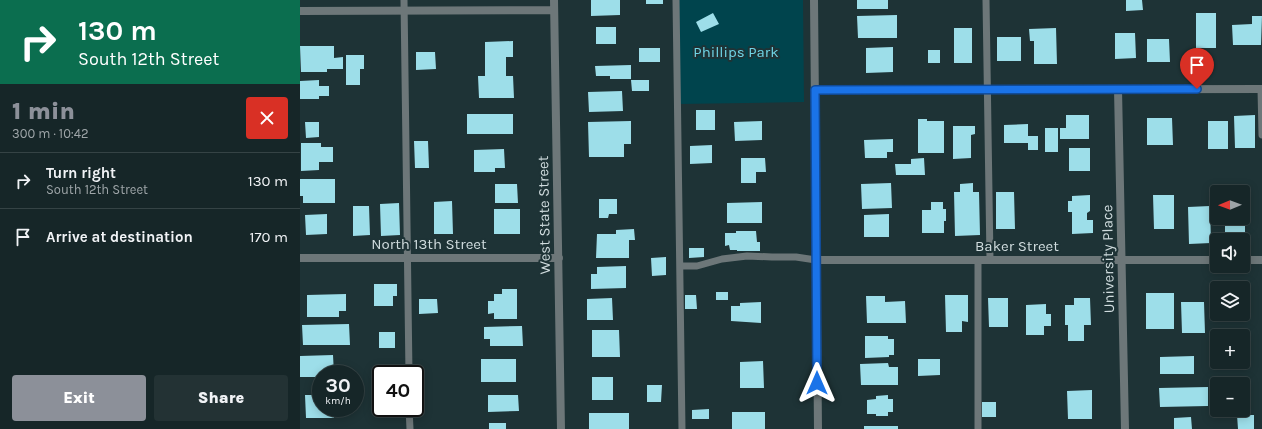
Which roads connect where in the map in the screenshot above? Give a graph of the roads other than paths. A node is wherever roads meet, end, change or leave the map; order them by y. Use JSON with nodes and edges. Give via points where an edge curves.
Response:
{"nodes":[{"id":1,"x":404,"y":0,"type":"edge"},
{"id":2,"x":554,"y":0,"type":"edge"},
{"id":3,"x":676,"y":0,"type":"edge"},
{"id":4,"x":814,"y":0,"type":"edge"},
{"id":5,"x":986,"y":0,"type":"edge"},
{"id":6,"x":404,"y":10,"type":"junction"},
{"id":7,"x":554,"y":10,"type":"junction"},
{"id":8,"x":300,"y":11,"type":"edge"},
{"id":9,"x":988,"y":89,"type":"junction"},
{"id":10,"x":1118,"y":89,"type":"junction"},
{"id":11,"x":1262,"y":89,"type":"edge"},
{"id":12,"x":815,"y":90,"type":"junction"},
{"id":13,"x":1262,"y":135,"type":"edge"},
{"id":14,"x":300,"y":258,"type":"edge"},
{"id":15,"x":408,"y":258,"type":"junction"},
{"id":16,"x":559,"y":258,"type":"junction"},
{"id":17,"x":816,"y":260,"type":"junction"},
{"id":18,"x":978,"y":260,"type":"junction"},
{"id":19,"x":990,"y":260,"type":"junction"},
{"id":20,"x":1122,"y":260,"type":"junction"},
{"id":21,"x":1210,"y":260,"type":"edge"},
{"id":22,"x":1250,"y":260,"type":"edge"},
{"id":23,"x":1262,"y":260,"type":"edge"},
{"id":24,"x":680,"y":266,"type":"junction"},
{"id":25,"x":409,"y":365,"type":"edge"},
{"id":26,"x":409,"y":417,"type":"edge"},
{"id":27,"x":410,"y":429,"type":"edge"},
{"id":28,"x":561,"y":429,"type":"edge"},
{"id":29,"x":682,"y":429,"type":"edge"},
{"id":30,"x":818,"y":429,"type":"edge"},
{"id":31,"x":978,"y":429,"type":"edge"},
{"id":32,"x":1125,"y":429,"type":"edge"}],
"edges":[{"from":1,"to":6,"type":"lane"},
{"from":2,"to":7,"type":"street","name":"West State Street"},
{"from":3,"to":24,"type":"lane"},
{"from":4,"to":12,"type":"street"},
{"from":5,"to":9,"type":"lane"},
{"from":6,"to":7,"type":"street"},
{"from":6,"to":8,"type":"street"},
{"from":6,"to":15,"type":"lane"},
{"from":7,"to":16,"type":"street","name":"West State Street"},
{"from":9,"to":10,"type":"street"},
{"from":9,"to":12,"type":"street"},
{"from":9,"to":19,"type":"lane"},
{"from":10,"to":11,"type":"street"},
{"from":10,"to":20,"type":"street","name":"University Place"},
{"from":11,"to":13,"type":"lane"},
{"from":12,"to":17,"type":"street"},
{"from":14,"to":15,"type":"street","name":"North 13th Street"},
{"from":15,"to":16,"type":"street","name":"North 13th Street"},
{"from":15,"to":25,"type":"lane"},
{"from":16,"to":28,"type":"street","name":"West State Street"},
{"from":17,"to":18,"type":"street","name":"Baker Street"},
{"from":17,"to":24,"type":"lane","via":[[747,256],[697,266]]},
{"from":17,"to":30,"type":"street"},
{"from":18,"to":19,"type":"street","name":"Baker Street"},
{"from":18,"to":31,"type":"lane"},
{"from":19,"to":20,"type":"street","name":"Baker Street"},
{"from":20,"to":21,"type":"street","name":"Baker Street"},
{"from":20,"to":32,"type":"street","name":"University Place"},
{"from":22,"to":23,"type":"street"},
{"from":24,"to":29,"type":"lane"},
{"from":26,"to":27,"type":"lane"}]}
